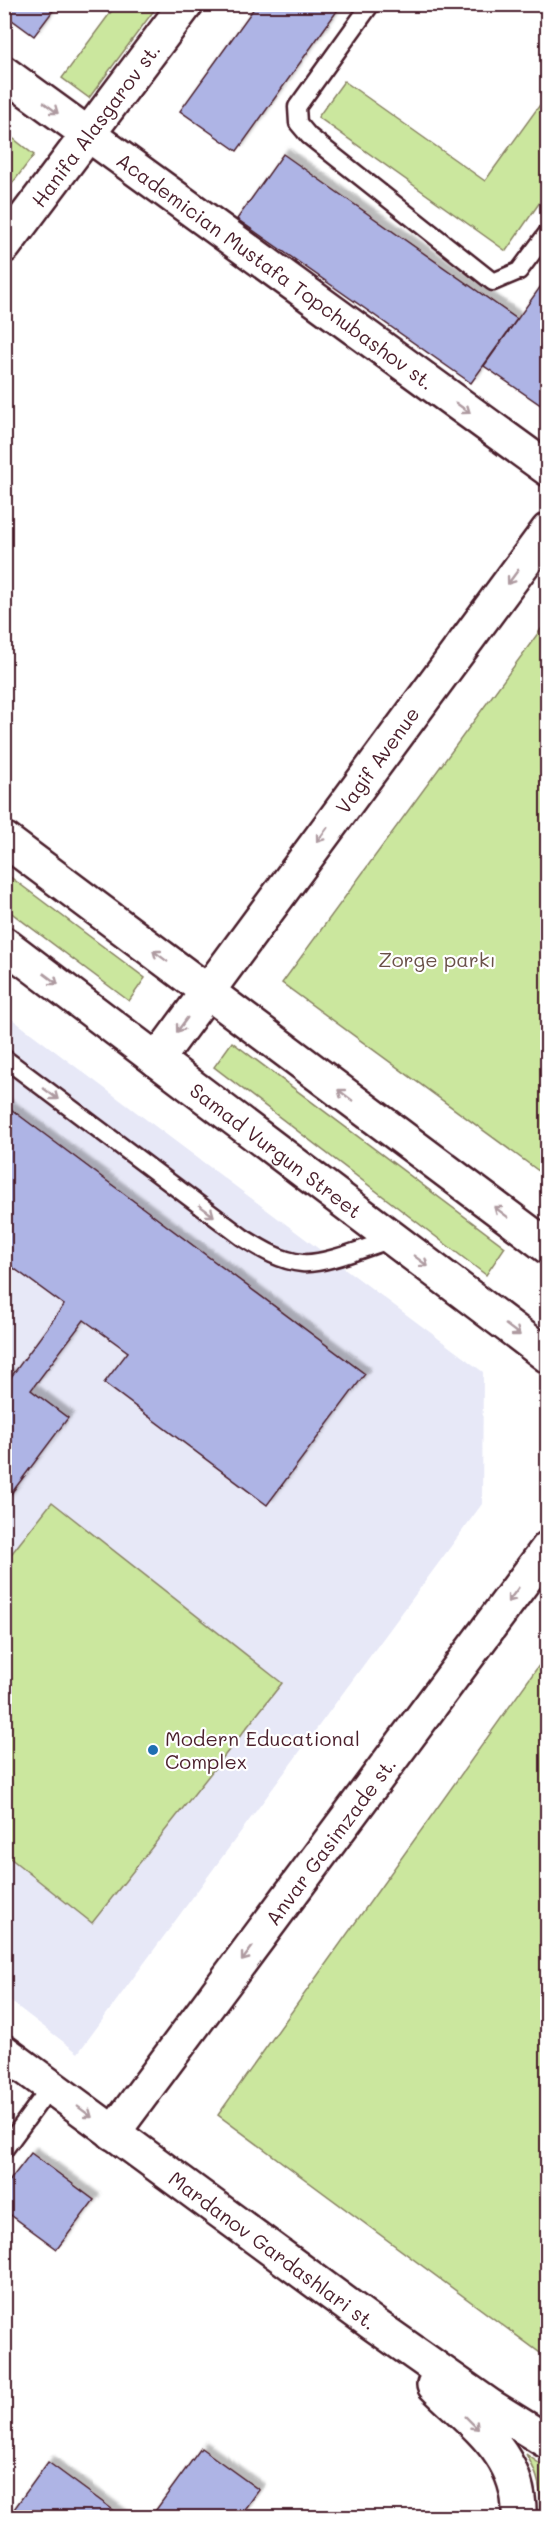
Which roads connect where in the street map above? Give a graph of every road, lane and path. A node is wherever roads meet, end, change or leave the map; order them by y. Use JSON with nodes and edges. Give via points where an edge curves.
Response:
{"nodes":[{"id":1,"x":186,"y":4,"type":"edge"},
{"id":2,"x":371,"y":4,"type":"edge"},
{"id":3,"x":4,"y":73,"type":"edge"},
{"id":4,"x":88,"y":135,"type":"junction"},
{"id":5,"x":548,"y":232,"type":"edge"},
{"id":6,"x":4,"y":246,"type":"edge"},
{"id":7,"x":548,"y":470,"type":"edge"},
{"id":8,"x":548,"y":530,"type":"edge"},
{"id":9,"x":4,"y":839,"type":"edge"},
{"id":10,"x":4,"y":944,"type":"edge"},
{"id":11,"x":207,"y":991,"type":"junction"},
{"id":12,"x":4,"y":1058,"type":"edge"},
{"id":13,"x":157,"y":1060,"type":"junction"},
{"id":14,"x":392,"y":1239,"type":"junction"},
{"id":15,"x":548,"y":1247,"type":"edge"},
{"id":16,"x":548,"y":1356,"type":"edge"},
{"id":17,"x":548,"y":1548,"type":"edge"},
{"id":18,"x":4,"y":2052,"type":"edge"},
{"id":19,"x":51,"y":2086,"type":"junction"},
{"id":20,"x":113,"y":2133,"type":"junction"},
{"id":21,"x":4,"y":2150,"type":"edge"},
{"id":22,"x":372,"y":2323,"type":"junction"},
{"id":23,"x":548,"y":2442,"type":"edge"},
{"id":24,"x":519,"y":2517,"type":"edge"}],
"edges":[{"from":1,"to":4,"type":"street","name":"Hanifa Alasgarov st."},
{"from":2,"to":5,"type":"lane","via":[[297,107],[298,123],[309,136],[493,282],[519,272]]},
{"from":3,"to":4,"type":"street","name":"Academician Mustafa Topchubashov st.","one_way":true},
{"from":4,"to":6,"type":"street","name":"Hanifa Alasgarov st."},
{"from":4,"to":7,"type":"street","name":"Academician Mustafa Topchubashov st.","one_way":true},
{"from":8,"to":11,"type":"street","name":"Vagif Avenue","one_way":true},
{"from":11,"to":9,"type":"street","one_way":true},
{"from":10,"to":13,"type":"street","name":"Samad Vurgun Street","one_way":true},
{"from":11,"to":13,"type":"street","name":"Vagif Avenue","one_way":true},
{"from":15,"to":11,"type":"street","one_way":true},
{"from":12,"to":14,"type":"lane","one_way":true,"via":[[270,1254],[302,1263]]},
{"from":13,"to":14,"type":"street","name":"Samad Vurgun Street"},
{"from":14,"to":16,"type":"street","name":"Samad Vurgun Street","one_way":true},
{"from":17,"to":20,"type":"street","name":"Anvar Gasimzade st.","one_way":true},
{"from":18,"to":19,"type":"street","name":"Mardanov Gardashlari st."},
{"from":19,"to":20,"type":"street","name":"Mardanov Gardashlari st.","one_way":true},
{"from":19,"to":21,"type":"lane"},
{"from":20,"to":22,"type":"street","name":"Mardanov Gardashlari st."},
{"from":22,"to":23,"type":"street","name":"Mardanov Gardashlari st."},
{"from":22,"to":24,"type":"street","one_way":true,"via":[[496,2447],[516,2482]]}]}
